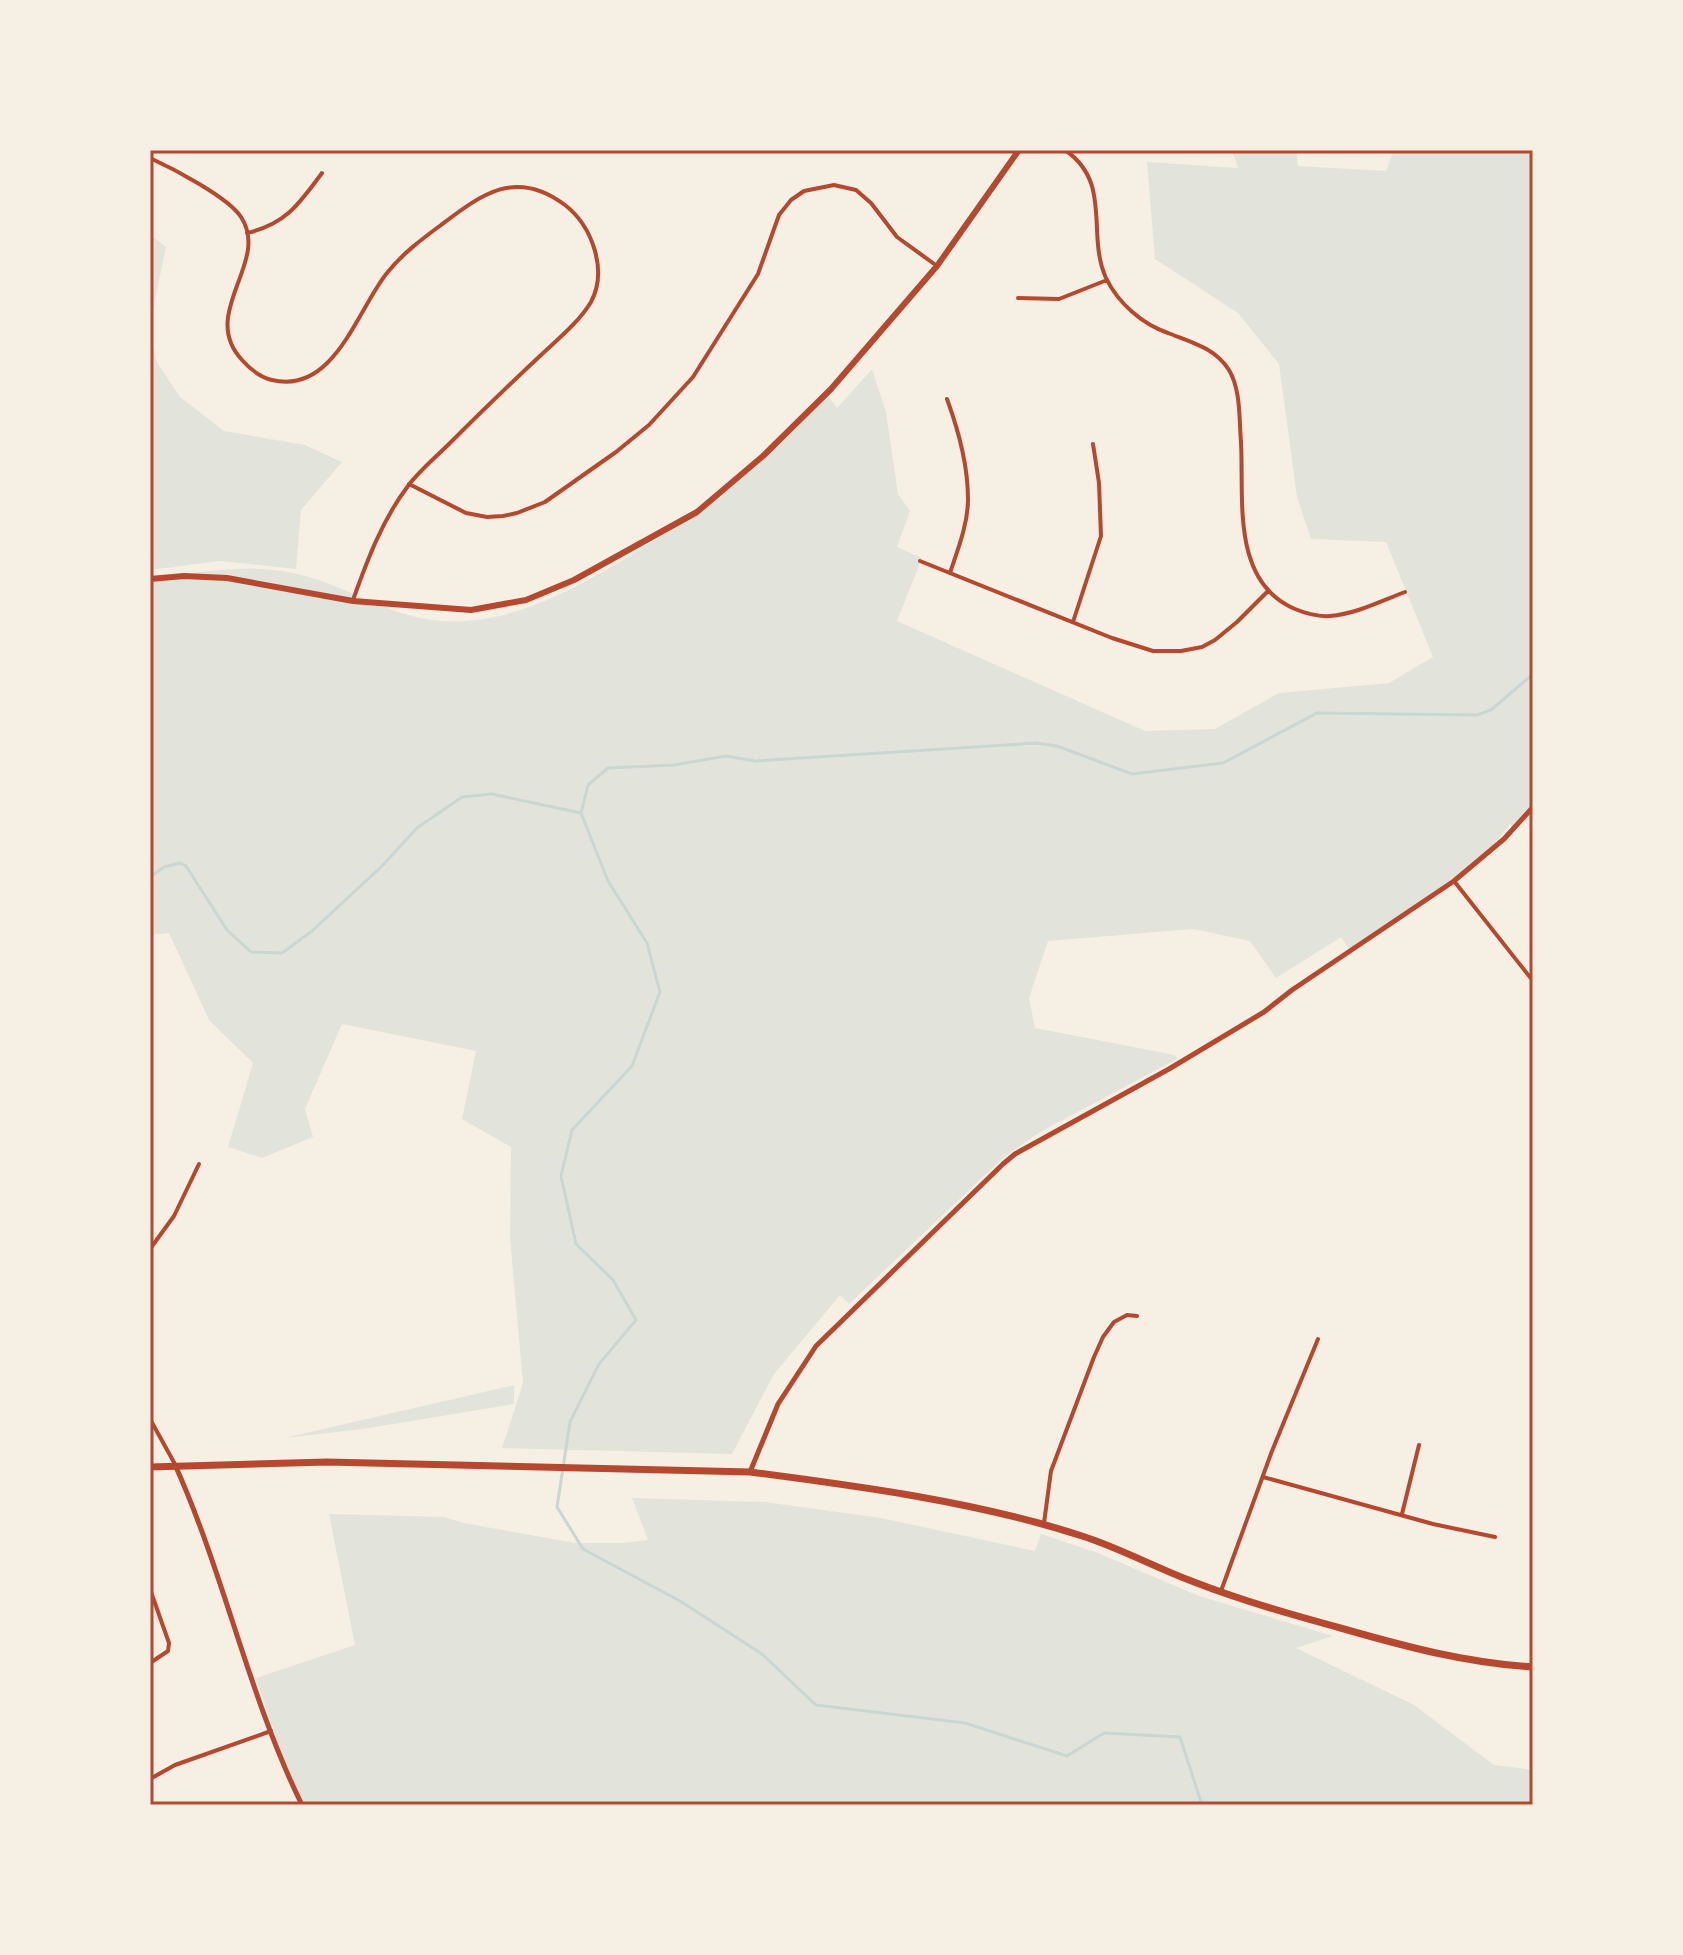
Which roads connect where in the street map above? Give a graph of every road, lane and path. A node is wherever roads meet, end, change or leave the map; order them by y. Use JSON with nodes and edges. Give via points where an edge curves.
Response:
{"nodes":[{"id":1,"x":1019,"y":150,"type":"edge"},
{"id":2,"x":1065,"y":150,"type":"edge"},
{"id":3,"x":150,"y":158,"type":"edge"},
{"id":4,"x":322,"y":173,"type":"dead end"},
{"id":5,"x":247,"y":233,"type":"junction"},
{"id":6,"x":937,"y":266,"type":"junction"},
{"id":7,"x":1107,"y":280,"type":"junction"},
{"id":8,"x":1018,"y":298,"type":"dead end"},
{"id":9,"x":947,"y":399,"type":"dead end"},
{"id":10,"x":1093,"y":444,"type":"dead end"},
{"id":11,"x":409,"y":484,"type":"junction"},
{"id":12,"x":920,"y":561,"type":"dead end"},
{"id":13,"x":950,"y":573,"type":"junction"},
{"id":14,"x":150,"y":579,"type":"edge"},
{"id":15,"x":1268,"y":591,"type":"junction"},
{"id":16,"x":1405,"y":592,"type":"dead end"},
{"id":17,"x":353,"y":601,"type":"junction"},
{"id":18,"x":1073,"y":622,"type":"junction"},
{"id":19,"x":1533,"y":807,"type":"edge"},
{"id":20,"x":1454,"y":881,"type":"junction"},
{"id":21,"x":1533,"y":981,"type":"edge"},
{"id":22,"x":199,"y":1164,"type":"dead end"},
{"id":23,"x":150,"y":1249,"type":"edge"},
{"id":24,"x":1137,"y":1316,"type":"dead end"},
{"id":25,"x":1318,"y":1339,"type":"dead end"},
{"id":26,"x":150,"y":1419,"type":"edge"},
{"id":27,"x":1419,"y":1445,"type":"dead end"},
{"id":28,"x":150,"y":1467,"type":"edge"},
{"id":29,"x":176,"y":1467,"type":"junction"},
{"id":30,"x":750,"y":1472,"type":"junction"},
{"id":31,"x":1263,"y":1477,"type":"junction"},
{"id":32,"x":1402,"y":1514,"type":"junction"},
{"id":33,"x":1043,"y":1525,"type":"junction"},
{"id":34,"x":1495,"y":1537,"type":"dead end"},
{"id":35,"x":150,"y":1589,"type":"edge"},
{"id":36,"x":1220,"y":1592,"type":"junction"},
{"id":37,"x":150,"y":1663,"type":"edge"},
{"id":38,"x":1533,"y":1667,"type":"edge"},
{"id":39,"x":271,"y":1731,"type":"junction"},
{"id":40,"x":150,"y":1779,"type":"edge"},
{"id":41,"x":302,"y":1805,"type":"edge"}],
"edges":[{"from":1,"to":6,"type":"main road"},
{"from":2,"to":7,"type":"street","via":[[1083,167],[1093,189]]},
{"from":3,"to":5,"type":"street","via":[[232,207]]},
{"from":4,"to":5,"type":"street","via":[[288,215]]},
{"from":5,"to":11,"type":"street","via":[[247,257],[228,311],[228,332],[248,366],[262,377],[283,381],[318,371],[398,260],[479,197],[510,186],[533,189],[557,199],[583,223],[596,253],[598,275],[584,313]]},
{"from":6,"to":11,"type":"street","via":[[897,237],[856,190],[834,185],[804,191],[779,215],[758,274],[693,377],[660,415],[616,452],[545,502],[503,516],[466,513]]},
{"from":6,"to":17,"type":"main road","via":[[831,389],[763,456],[697,512],[661,533],[550,592],[508,605],[471,610]]},
{"from":7,"to":8,"type":"street","via":[[1059,299]]},
{"from":7,"to":15,"type":"street","via":[[1132,312],[1205,348],[1229,371],[1239,419],[1246,544],[1250,565]]},
{"from":9,"to":13,"type":"street","via":[[968,499]]},
{"from":10,"to":18,"type":"street","via":[[1101,536]]},
{"from":11,"to":17,"type":"street","via":[[377,537]]},
{"from":12,"to":13,"type":"street"},
{"from":13,"to":18,"type":"street"},
{"from":14,"to":17,"type":"main road","via":[[227,578]]},
{"from":15,"to":16,"type":"street","via":[[1287,606],[1326,617]]},
{"from":15,"to":18,"type":"street","via":[[1215,640],[1181,651],[1144,650]]},
{"from":19,"to":20,"type":"street"},
{"from":20,"to":21,"type":"street"},
{"from":20,"to":30,"type":"street","via":[[1264,1012],[1003,1164],[816,1346],[778,1404]]},
{"from":22,"to":23,"type":"street","via":[[174,1216]]},
{"from":24,"to":33,"type":"street","via":[[1114,1322],[1094,1357],[1051,1471]]},
{"from":25,"to":31,"type":"street"},
{"from":26,"to":29,"type":"street"},
{"from":27,"to":32,"type":"street"},
{"from":28,"to":29,"type":"main road"},
{"from":29,"to":30,"type":"main road","via":[[327,1462]]},
{"from":29,"to":39,"type":"street"},
{"from":30,"to":33,"type":"main road","via":[[884,1490]]},
{"from":31,"to":32,"type":"street"},
{"from":31,"to":36,"type":"street"},
{"from":32,"to":34,"type":"street"},
{"from":33,"to":36,"type":"main road","via":[[1113,1547]]},
{"from":35,"to":37,"type":"street","via":[[169,1643],[168,1651]]},
{"from":36,"to":38,"type":"main road","via":[[1403,1647]]},
{"from":39,"to":40,"type":"street"},
{"from":39,"to":41,"type":"street"}]}
